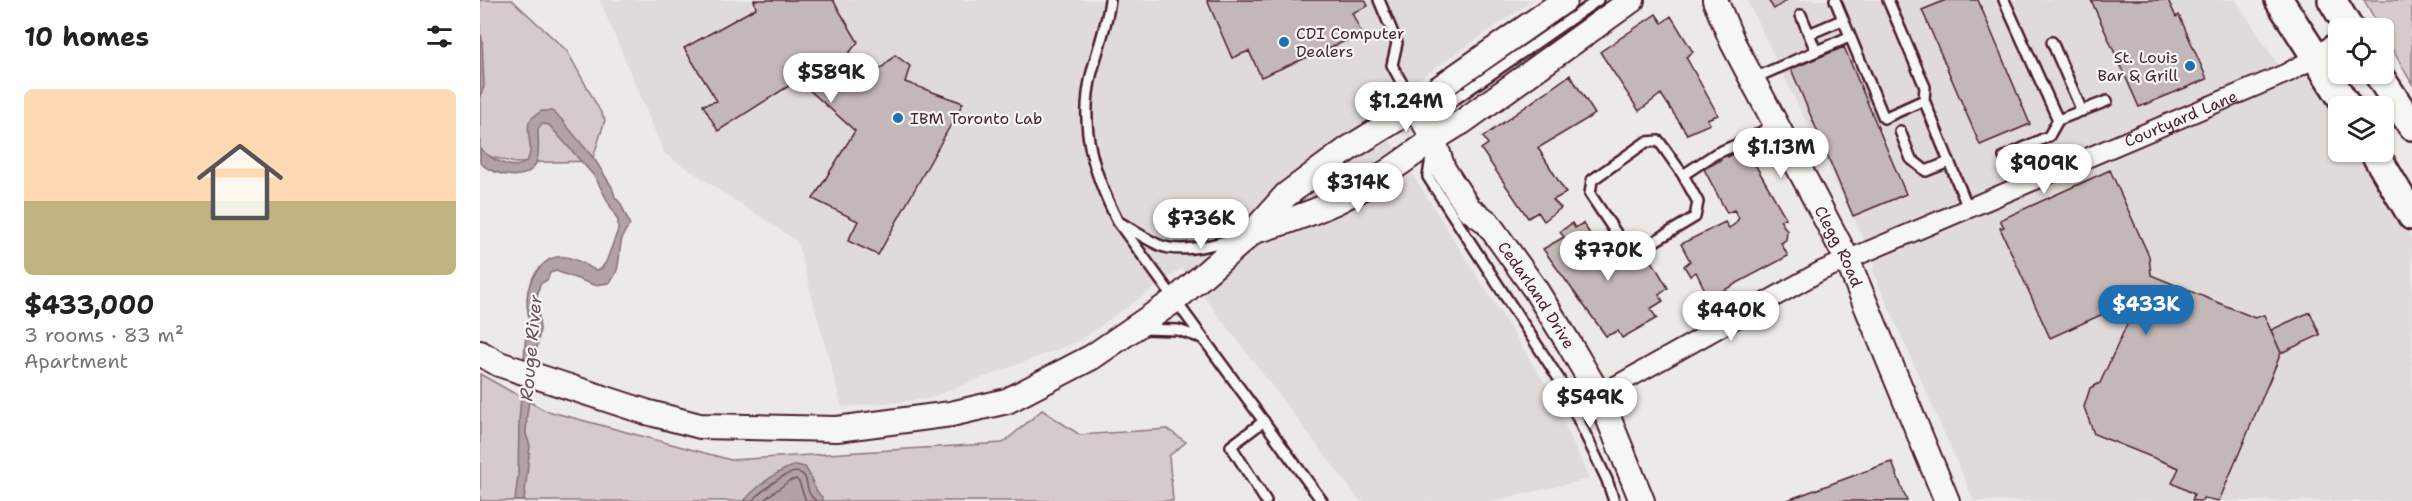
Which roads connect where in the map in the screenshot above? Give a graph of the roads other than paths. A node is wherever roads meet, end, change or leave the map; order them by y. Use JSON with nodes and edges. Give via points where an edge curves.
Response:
{"nodes":[{"id":1,"x":1110,"y":0,"type":"edge"},
{"id":2,"x":1379,"y":0,"type":"edge"},
{"id":3,"x":1565,"y":0,"type":"edge"},
{"id":4,"x":1598,"y":0,"type":"edge"},
{"id":5,"x":1632,"y":0,"type":"edge"},
{"id":6,"x":1714,"y":0,"type":"edge"},
{"id":7,"x":1835,"y":0,"type":"edge"},
{"id":8,"x":1888,"y":0,"type":"edge"},
{"id":9,"x":2004,"y":0,"type":"edge"},
{"id":10,"x":2327,"y":0,"type":"edge"},
{"id":11,"x":2332,"y":0,"type":"edge"},
{"id":12,"x":2288,"y":5,"type":"edge"},
{"id":13,"x":1801,"y":15,"type":"dead end"},
{"id":14,"x":2341,"y":18,"type":"edge"},
{"id":15,"x":2343,"y":18,"type":"edge"},
{"id":16,"x":1842,"y":20,"type":"junction"},
{"id":17,"x":1809,"y":34,"type":"junction"},
{"id":18,"x":1849,"y":37,"type":"junction"},
{"id":19,"x":2052,"y":42,"type":"dead end"},
{"id":20,"x":2328,"y":48,"type":"edge"},
{"id":21,"x":1816,"y":51,"type":"junction"},
{"id":22,"x":2316,"y":57,"type":"junction"},
{"id":23,"x":1752,"y":79,"type":"junction"},
{"id":24,"x":2385,"y":84,"type":"edge"},
{"id":25,"x":2341,"y":96,"type":"edge"},
{"id":26,"x":1924,"y":100,"type":"junction"},
{"id":27,"x":2107,"y":101,"type":"dead end"},
{"id":28,"x":1416,"y":107,"type":"junction"},
{"id":29,"x":2082,"y":111,"type":"junction"},
{"id":30,"x":2058,"y":120,"type":"junction"},
{"id":31,"x":1775,"y":123,"type":"junction"},
{"id":32,"x":2412,"y":126,"type":"edge"},
{"id":33,"x":1900,"y":131,"type":"dead end"},
{"id":34,"x":1433,"y":138,"type":"junction"},
{"id":35,"x":2004,"y":157,"type":"dead end"},
{"id":36,"x":1949,"y":162,"type":"junction"},
{"id":37,"x":2380,"y":162,"type":"edge"},
{"id":38,"x":1314,"y":175,"type":"junction"},
{"id":39,"x":1683,"y":175,"type":"junction"},
{"id":40,"x":1334,"y":201,"type":"junction"},
{"id":41,"x":1968,"y":208,"type":"junction"},
{"id":42,"x":2412,"y":216,"type":"edge"},
{"id":43,"x":1118,"y":222,"type":"junction"},
{"id":44,"x":1254,"y":231,"type":"junction"},
{"id":45,"x":1847,"y":258,"type":"junction"},
{"id":46,"x":1175,"y":300,"type":"junction"},
{"id":47,"x":1134,"y":329,"type":"junction"},
{"id":48,"x":1203,"y":338,"type":"junction"},
{"id":49,"x":489,"y":358,"type":"edge"},
{"id":50,"x":1599,"y":395,"type":"junction"},
{"id":51,"x":1264,"y":421,"type":"junction"},
{"id":52,"x":1266,"y":501,"type":"edge"},
{"id":53,"x":1322,"y":501,"type":"edge"},
{"id":54,"x":1614,"y":501,"type":"edge"},
{"id":55,"x":1642,"y":501,"type":"edge"},
{"id":56,"x":1947,"y":501,"type":"edge"}],
"edges":[{"from":1,"to":43,"type":"lane","via":[[1090,77],[1086,122],[1096,175]]},
{"from":2,"to":28,"type":"lane","via":[[1398,43],[1392,65]]},
{"from":3,"to":28,"type":"street"},
{"from":4,"to":34,"type":"lane","via":[[1448,104],[1436,122]]},
{"from":5,"to":34,"type":"street","via":[[1462,122]]},
{"from":6,"to":23,"type":"street","name":"Clegg Road"},
{"from":7,"to":16,"type":"lane"},
{"from":8,"to":26,"type":"lane","via":[[1925,87]]},
{"from":9,"to":30,"type":"lane"},
{"from":10,"to":14,"type":"lane"},
{"from":11,"to":15,"type":"main road"},
{"from":12,"to":22,"type":"main road"},
{"from":13,"to":17,"type":"lane"},
{"from":16,"to":17,"type":"lane"},
{"from":16,"to":18,"type":"lane"},
{"from":17,"to":21,"type":"lane"},
{"from":18,"to":21,"type":"lane"},
{"from":18,"to":26,"type":"lane","via":[[1884,118]]},
{"from":19,"to":29,"type":"lane"},
{"from":20,"to":22,"type":"street","name":"Courtyard Lane"},
{"from":21,"to":23,"type":"lane"},
{"from":22,"to":25,"type":"main road"},
{"from":22,"to":41,"type":"street","name":"Courtyard Lane"},
{"from":23,"to":31,"type":"street","name":"Clegg Road"},
{"from":24,"to":32,"type":"main road"},
{"from":26,"to":36,"type":"lane"},
{"from":27,"to":29,"type":"lane"},
{"from":28,"to":34,"type":"street","name":"Cedarland Drive"},
{"from":28,"to":38,"type":"street","via":[[1357,142]]},
{"from":29,"to":30,"type":"lane"},
{"from":30,"to":35,"type":"lane","via":[[2049,136]]},
{"from":31,"to":39,"type":"lane"},
{"from":31,"to":45,"type":"street","name":"Clegg Road"},
{"from":33,"to":36,"type":"lane","via":[[1911,159],[1926,171]]},
{"from":34,"to":40,"type":"street","via":[[1365,186]]},
{"from":34,"to":50,"type":"street","name":"Cedarland Drive","via":[[1443,169],[1469,209],[1487,222],[1535,289]]},
{"from":34,"to":54,"type":"lane","via":[[1428,177],[1559,379]]},
{"from":36,"to":41,"type":"lane"},
{"from":37,"to":42,"type":"main road"},
{"from":38,"to":40,"type":"street"},
{"from":38,"to":44,"type":"street","via":[[1286,195]]},
{"from":39,"to":39,"type":"lane","via":[[1659,141],[1646,142],[1592,180],[1590,194],[1626,248],[1640,250],[1695,217],[1698,202]]},
{"from":40,"to":44,"type":"street"},
{"from":41,"to":45,"type":"street","name":"Courtyard Lane"},
{"from":43,"to":44,"type":"lane","via":[[1161,246],[1190,248],[1211,246]]},
{"from":43,"to":46,"type":"lane"},
{"from":44,"to":46,"type":"street"},
{"from":45,"to":50,"type":"street","name":"Courtyard Lane"},
{"from":45,"to":56,"type":"street","name":"Clegg Road"},
{"from":46,"to":47,"type":"street"},
{"from":46,"to":48,"type":"lane"},
{"from":47,"to":48,"type":"lane","via":[[1178,330]]},
{"from":47,"to":49,"type":"street","via":[[1092,357],[1006,401],[951,414],[837,429],[700,426],[646,412]]},
{"from":48,"to":51,"type":"lane"},
{"from":50,"to":55,"type":"street","name":"Cedarland Drive"},
{"from":51,"to":52,"type":"lane","via":[[1231,446]]},
{"from":51,"to":53,"type":"lane"}]}
